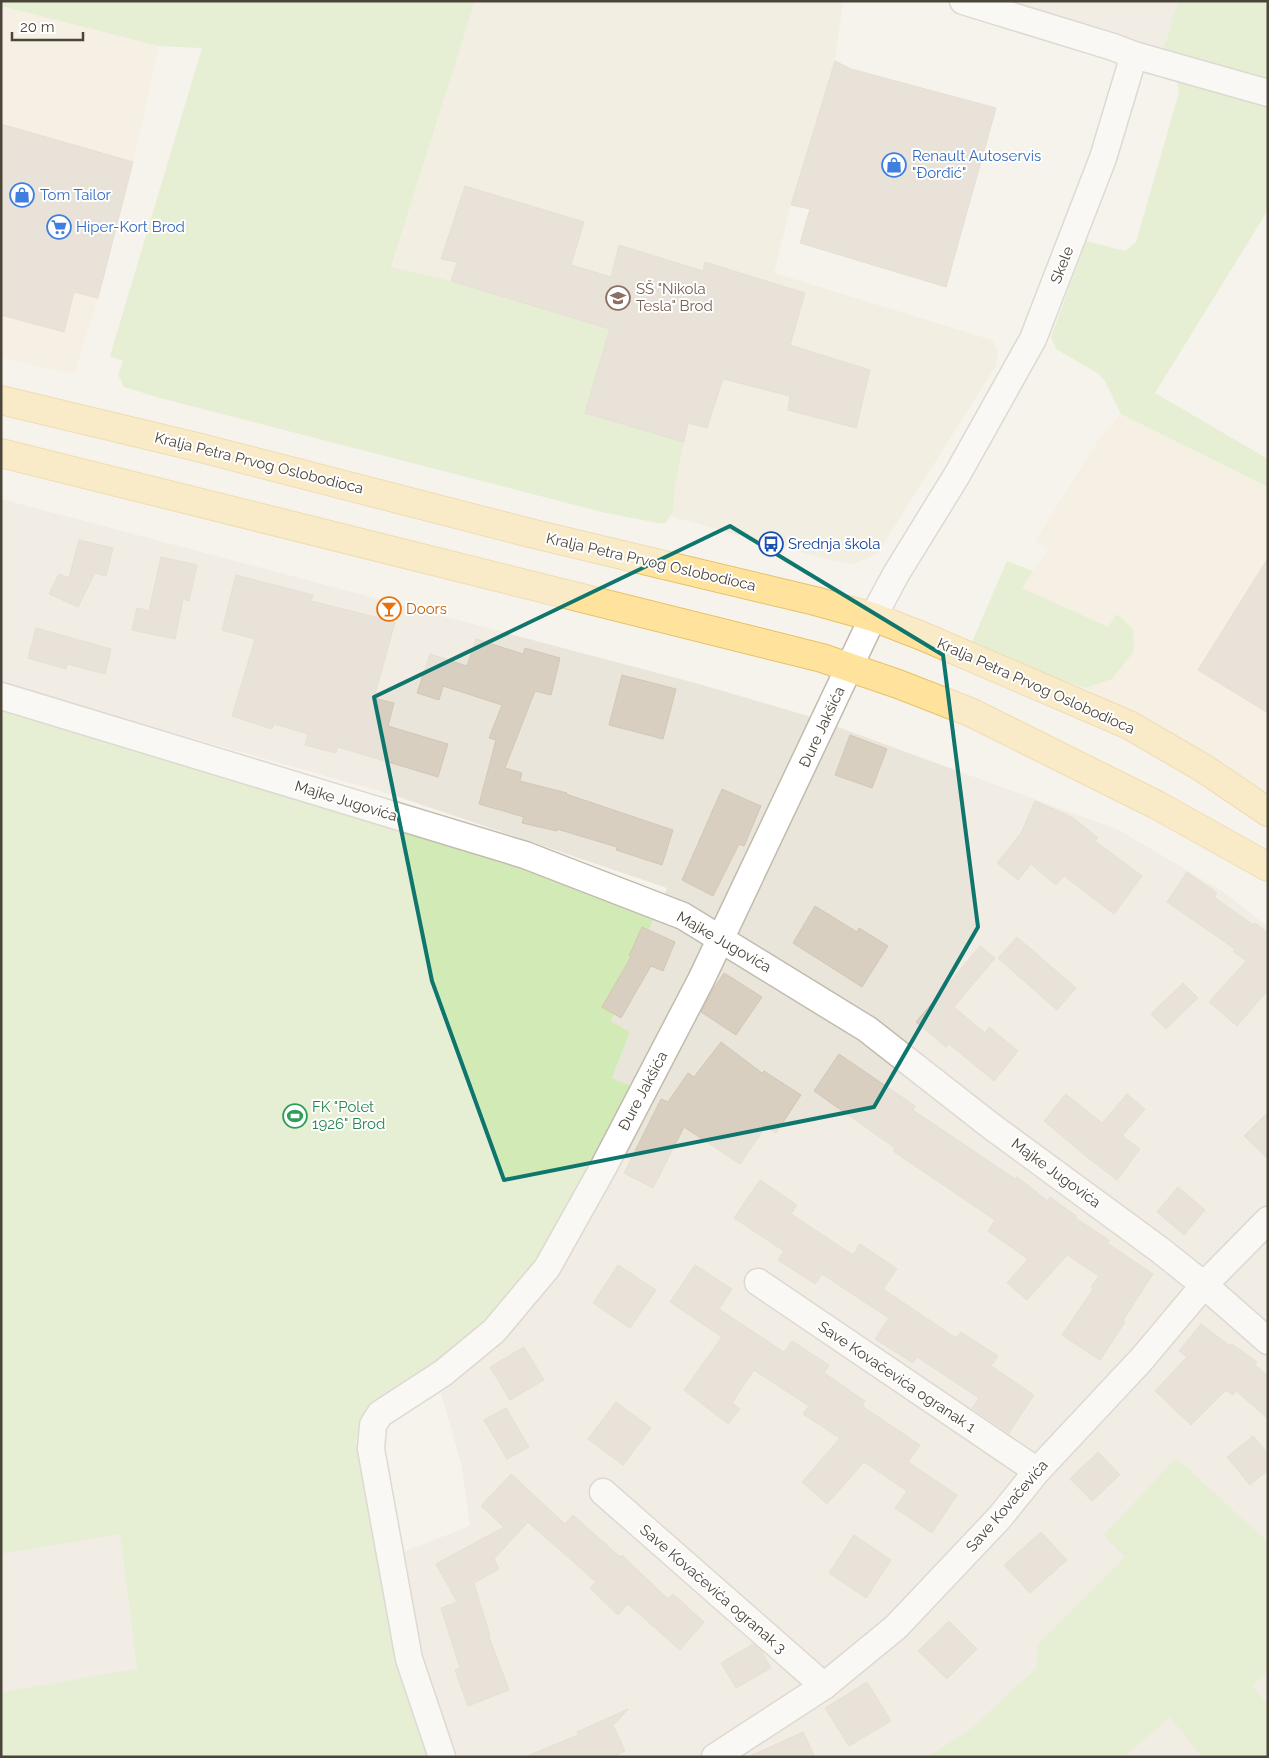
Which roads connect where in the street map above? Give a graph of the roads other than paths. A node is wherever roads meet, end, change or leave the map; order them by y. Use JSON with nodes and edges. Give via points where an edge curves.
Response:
{"nodes":[{"id":1,"x":963,"y":1,"type":"edge"},
{"id":2,"x":1134,"y":55,"type":"junction"},
{"id":3,"x":1268,"y":93,"type":"edge"},
{"id":4,"x":1,"y":400,"type":"edge"},
{"id":5,"x":1,"y":452,"type":"edge"},
{"id":6,"x":873,"y":617,"type":"junction"},
{"id":7,"x":850,"y":668,"type":"junction"},
{"id":8,"x":1,"y":696,"type":"edge"},
{"id":9,"x":1268,"y":812,"type":"edge"},
{"id":10,"x":1268,"y":867,"type":"edge"},
{"id":11,"x":721,"y":939,"type":"junction"},
{"id":12,"x":1268,"y":1220,"type":"edge"},
{"id":13,"x":758,"y":1282,"type":"dead end"},
{"id":14,"x":1204,"y":1285,"type":"junction"},
{"id":15,"x":1268,"y":1341,"type":"edge"},
{"id":16,"x":1037,"y":1471,"type":"junction"},
{"id":17,"x":602,"y":1492,"type":"dead end"},
{"id":18,"x":824,"y":1686,"type":"junction"},
{"id":19,"x":442,"y":1757,"type":"edge"},
{"id":20,"x":715,"y":1757,"type":"edge"}],
"edges":[{"from":1,"to":2,"type":"street"},
{"from":2,"to":3,"type":"street"},
{"from":2,"to":6,"type":"street","name":"Skele","via":[[1103,158],[1033,339]]},
{"from":4,"to":6,"type":"main road","name":"Kralja Petra Prvog Oslobodioca","via":[[197,446]]},
{"from":5,"to":7,"type":"main road","via":[[796,651]]},
{"from":6,"to":7,"type":"street","name":"Đure Jakšića"},
{"from":6,"to":9,"type":"main road","name":"Kralja Petra Prvog Oslobodioca","via":[[1129,725],[1203,768]]},
{"from":7,"to":10,"type":"main road","via":[[970,712],[1157,805]]},
{"from":7,"to":11,"type":"street","name":"Đure Jakšića"},
{"from":8,"to":11,"type":"street","name":"Majke Jugovića","via":[[525,855],[683,916]]},
{"from":11,"to":14,"type":"street","name":"Majke Jugovića","via":[[867,1029]]},
{"from":11,"to":19,"type":"street","name":"Đure Jakšića","via":[[607,1160],[547,1268],[494,1331],[443,1373],[380,1414],[373,1425],[371,1449],[409,1658]]},
{"from":12,"to":14,"type":"street","name":"Save Kovačevića"},
{"from":13,"to":16,"type":"street","name":"Save Kovačevića ogranak 1"},
{"from":14,"to":15,"type":"street","name":"Majke Jugovića"},
{"from":14,"to":16,"type":"street","name":"Save Kovačevića","via":[[1141,1360]]},
{"from":16,"to":18,"type":"street","name":"Save Kovačevića","via":[[1000,1517],[896,1627]]},
{"from":17,"to":18,"type":"street","name":"Save Kovačevića ogranak 3"},
{"from":18,"to":20,"type":"street","name":"Save Kovačevića"}]}
